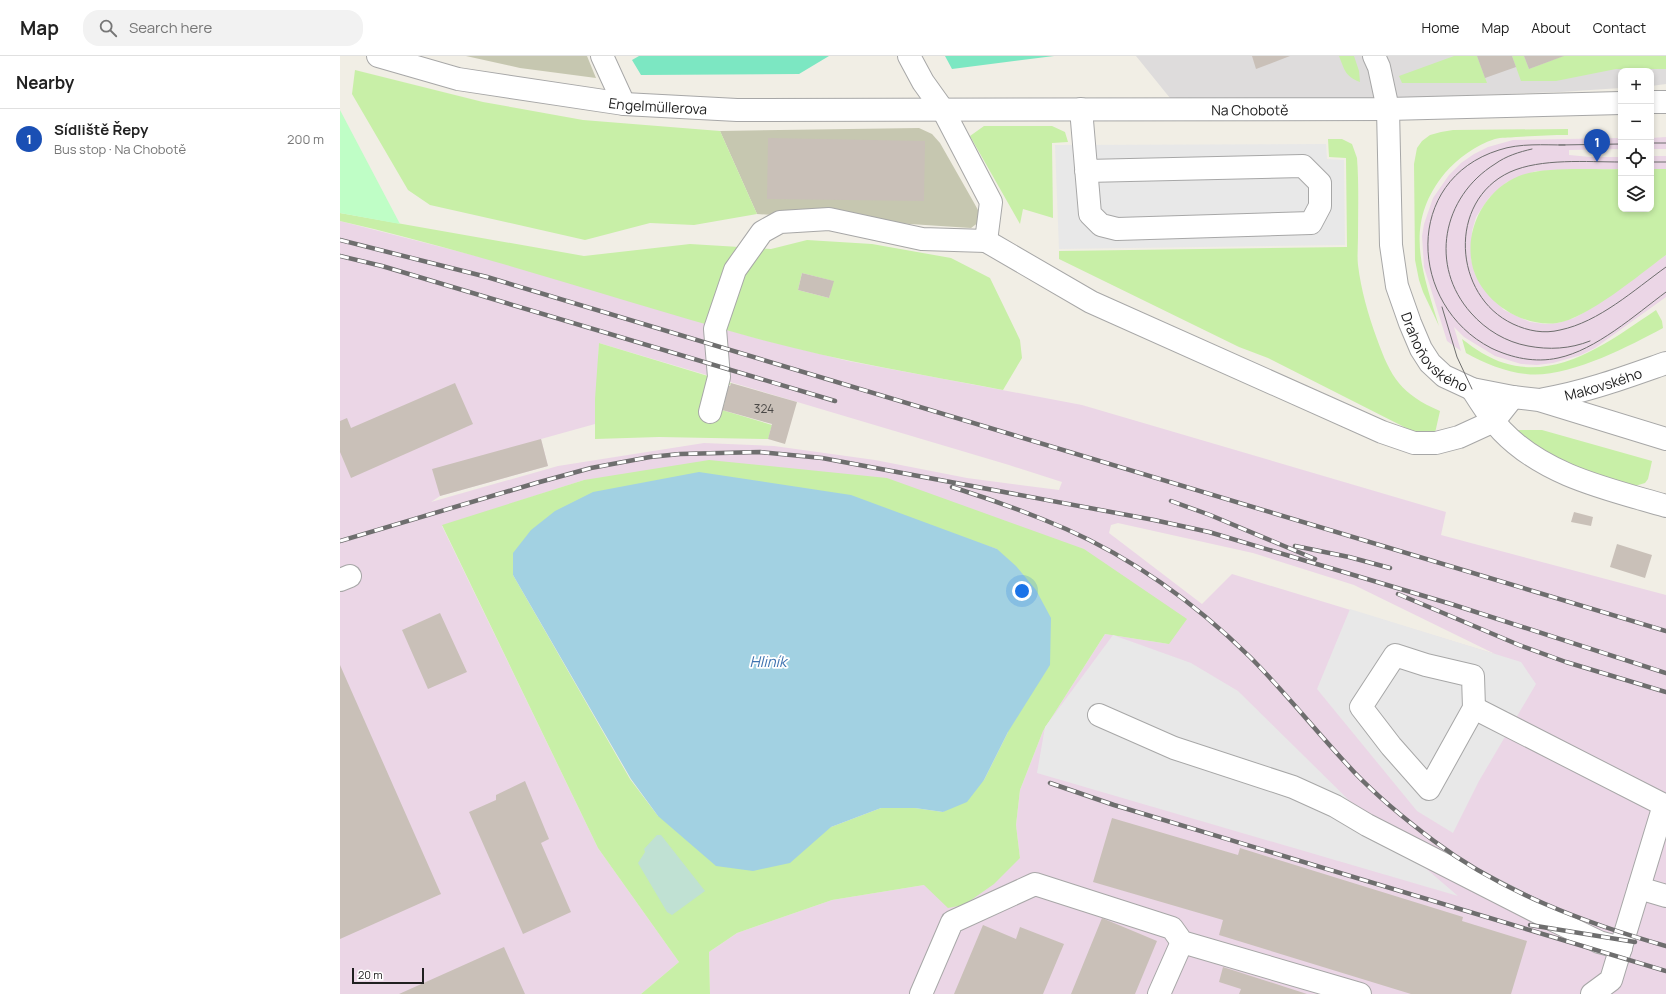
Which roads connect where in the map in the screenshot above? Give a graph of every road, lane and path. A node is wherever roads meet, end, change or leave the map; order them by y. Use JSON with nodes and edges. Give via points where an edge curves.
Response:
{"nodes":[{"id":1,"x":378,"y":56,"type":"edge"},
{"id":2,"x":602,"y":56,"type":"edge"},
{"id":3,"x":909,"y":56,"type":"edge"},
{"id":4,"x":1374,"y":56,"type":"edge"},
{"id":5,"x":1654,"y":102,"type":"edge"},
{"id":6,"x":1666,"y":102,"type":"edge"},
{"id":7,"x":1618,"y":103,"type":"edge"},
{"id":8,"x":624,"y":104,"type":"junction"},
{"id":9,"x":1081,"y":109,"type":"junction"},
{"id":10,"x":1388,"y":109,"type":"junction"},
{"id":11,"x":943,"y":110,"type":"junction"},
{"id":12,"x":1086,"y":171,"type":"junction"},
{"id":13,"x":986,"y":241,"type":"junction"},
{"id":14,"x":1666,"y":363,"type":"edge"},
{"id":15,"x":1472,"y":389,"type":"junction"},
{"id":16,"x":1513,"y":397,"type":"junction"},
{"id":17,"x":1539,"y":400,"type":"junction"},
{"id":18,"x":710,"y":412,"type":"dead end"},
{"id":19,"x":1494,"y":421,"type":"junction"},
{"id":20,"x":1666,"y":439,"type":"edge"},
{"id":21,"x":1664,"y":500,"type":"edge"},
{"id":22,"x":1474,"y":708,"type":"junction"},
{"id":23,"x":1099,"y":715,"type":"dead end"},
{"id":24,"x":1665,"y":805,"type":"edge"},
{"id":25,"x":1639,"y":888,"type":"junction"},
{"id":26,"x":1666,"y":896,"type":"edge"},
{"id":27,"x":1182,"y":942,"type":"junction"},
{"id":28,"x":1621,"y":948,"type":"junction"},
{"id":29,"x":921,"y":994,"type":"edge"},
{"id":30,"x":1159,"y":994,"type":"edge"},
{"id":31,"x":1360,"y":994,"type":"edge"},
{"id":32,"x":1592,"y":994,"type":"edge"}],
"edges":[{"from":1,"to":8,"type":"street","name":"Engelmüllerova","via":[[458,79]]},
{"from":2,"to":8,"type":"street"},
{"from":3,"to":11,"type":"street","via":[[923,82]]},
{"from":4,"to":10,"type":"street","name":"Drahoňovského","via":[[1379,67]]},
{"from":5,"to":6,"type":"street"},
{"from":7,"to":10,"type":"street","name":"Na Chobotě"},
{"from":8,"to":11,"type":"street","name":"Engelmüllerova","via":[[737,110]]},
{"from":9,"to":10,"type":"street","name":"Na Chobotě"},
{"from":9,"to":11,"type":"street","name":"Na Chobotě"},
{"from":9,"to":12,"type":"street"},
{"from":10,"to":15,"type":"street","name":"Drahoňovského","via":[[1391,245],[1397,286],[1421,349],[1430,363],[1444,376]]},
{"from":11,"to":13,"type":"street","via":[[991,202]]},
{"from":12,"to":12,"type":"street","via":[[1090,214],[1101,224],[1117,229],[1311,223],[1320,206],[1320,183],[1303,166]]},
{"from":13,"to":18,"type":"street","via":[[922,239],[829,219],[780,222],[762,232],[735,270],[715,329],[719,377]]},
{"from":13,"to":19,"type":"street","via":[[1091,302],[1382,432],[1414,443],[1436,443],[1459,437]]},
{"from":14,"to":17,"type":"street","name":"Makovského","via":[[1586,390]]},
{"from":15,"to":16,"type":"street","name":"Drahoňovského"},
{"from":15,"to":19,"type":"street"},
{"from":16,"to":17,"type":"street","name":"Drahoňovského"},
{"from":16,"to":19,"type":"street"},
{"from":17,"to":20,"type":"street","name":"Drahoňovského"},
{"from":19,"to":21,"type":"street","via":[[1518,445],[1553,468],[1579,479]]},
{"from":22,"to":22,"type":"street","via":[[1473,676],[1395,655],[1361,707],[1390,746],[1429,788]]},
{"from":22,"to":24,"type":"street"},
{"from":23,"to":28,"type":"street","via":[[1174,748],[1293,787],[1335,806],[1367,825],[1556,921],[1599,942]]},
{"from":24,"to":25,"type":"street"},
{"from":25,"to":26,"type":"street"},
{"from":25,"to":28,"type":"street"},
{"from":27,"to":29,"type":"street","via":[[1172,928],[1034,884],[952,922]]},
{"from":27,"to":30,"type":"street"},
{"from":27,"to":31,"type":"street"},
{"from":28,"to":32,"type":"street","via":[[1611,980]]}]}
